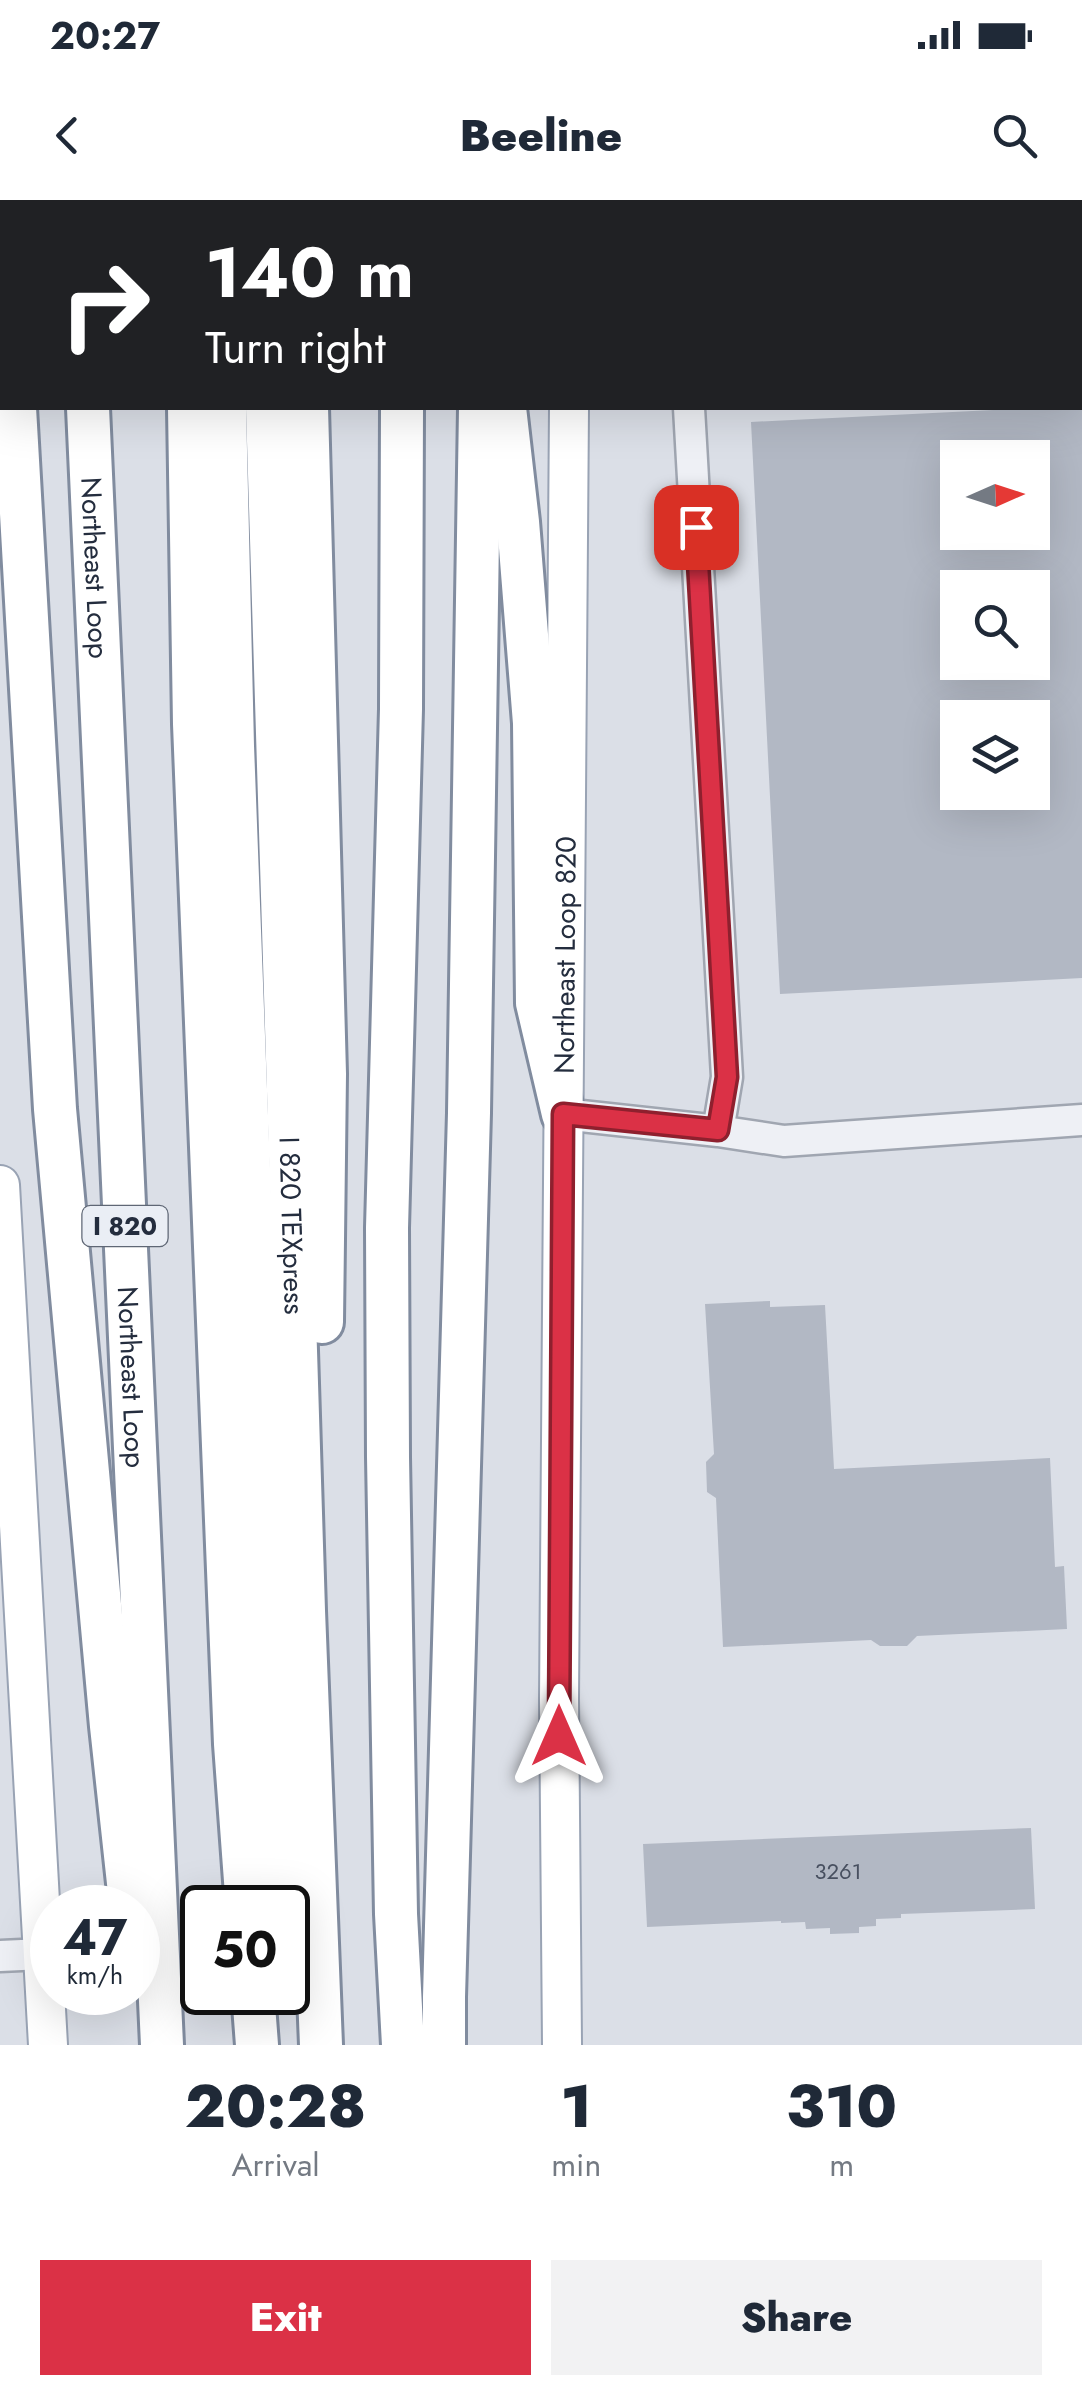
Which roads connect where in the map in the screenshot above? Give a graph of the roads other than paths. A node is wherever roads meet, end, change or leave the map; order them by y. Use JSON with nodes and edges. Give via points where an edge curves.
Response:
{"nodes":[{"id":1,"x":15,"y":410,"type":"edge"},
{"id":2,"x":88,"y":410,"type":"edge"},
{"id":3,"x":170,"y":410,"type":"edge"},
{"id":4,"x":190,"y":410,"type":"edge"},
{"id":5,"x":225,"y":410,"type":"edge"},
{"id":6,"x":267,"y":410,"type":"edge"},
{"id":7,"x":306,"y":410,"type":"edge"},
{"id":8,"x":402,"y":410,"type":"edge"},
{"id":9,"x":480,"y":410,"type":"edge"},
{"id":10,"x":506,"y":410,"type":"edge"},
{"id":11,"x":569,"y":410,"type":"edge"},
{"id":12,"x":689,"y":410,"type":"edge"},
{"id":13,"x":194,"y":724,"type":"junction"},
{"id":14,"x":563,"y":1114,"type":"junction"},
{"id":15,"x":1082,"y":1120,"type":"edge"},
{"id":16,"x":718,"y":1130,"type":"junction"},
{"id":17,"x":0,"y":1186,"type":"edge"},
{"id":18,"x":6,"y":1398,"type":"edge"},
{"id":19,"x":304,"y":1611,"type":"junction"},
{"id":20,"x":38,"y":1885,"type":"edge"},
{"id":21,"x":128,"y":1885,"type":"edge"},
{"id":22,"x":245,"y":1885,"type":"edge"},
{"id":23,"x":276,"y":1885,"type":"edge"},
{"id":24,"x":30,"y":1955,"type":"edge"},
{"id":25,"x":0,"y":1956,"type":"edge"},
{"id":26,"x":46,"y":2015,"type":"edge"},
{"id":27,"x":143,"y":2015,"type":"edge"},
{"id":28,"x":254,"y":2015,"type":"edge"},
{"id":29,"x":280,"y":2015,"type":"edge"},
{"id":30,"x":48,"y":2045,"type":"edge"},
{"id":31,"x":146,"y":2045,"type":"edge"},
{"id":32,"x":162,"y":2045,"type":"edge"},
{"id":33,"x":256,"y":2045,"type":"edge"},
{"id":34,"x":281,"y":2045,"type":"edge"},
{"id":35,"x":321,"y":2045,"type":"edge"},
{"id":36,"x":403,"y":2045,"type":"edge"},
{"id":37,"x":444,"y":2045,"type":"edge"},
{"id":38,"x":562,"y":2045,"type":"edge"}],
"edges":[{"from":1,"to":21,"type":"highway","via":[[55,1108]]},
{"from":2,"to":32,"type":"highway","name":"Northeast Loop","number":"I 820"},
{"from":3,"to":13,"type":"highway"},
{"from":4,"to":13,"type":"highway"},
{"from":5,"to":23,"type":"highway","name":"I 820 TEXpress"},
{"from":6,"to":19,"type":"highway","name":"I 820 TEXpress"},
{"from":7,"to":19,"type":"highway","via":[[325,1074],[321,1525]]},
{"from":8,"to":36,"type":"highway","via":[[388,1457]]},
{"from":9,"to":37,"type":"highway"},
{"from":10,"to":14,"type":"highway","via":[[534,723],[536,1003]]},
{"from":11,"to":14,"type":"main road","name":"Northeast Loop 820"},
{"from":12,"to":16,"type":"lane","via":[[727,1077]]},
{"from":13,"to":22,"type":"highway"},
{"from":14,"to":16,"type":"lane"},
{"from":14,"to":38,"type":"main road","name":"Northeast Loop 820"},
{"from":15,"to":16,"type":"lane","via":[[794,1141]]},
{"from":17,"to":18,"type":"main road"},
{"from":18,"to":20,"type":"main road"},
{"from":19,"to":35,"type":"highway","name":"I 820 TEXpress"},
{"from":24,"to":25,"type":"lane"},
{"from":26,"to":30,"type":"main road"},
{"from":27,"to":31,"type":"highway"},
{"from":28,"to":33,"type":"highway"},
{"from":29,"to":34,"type":"highway"}]}
